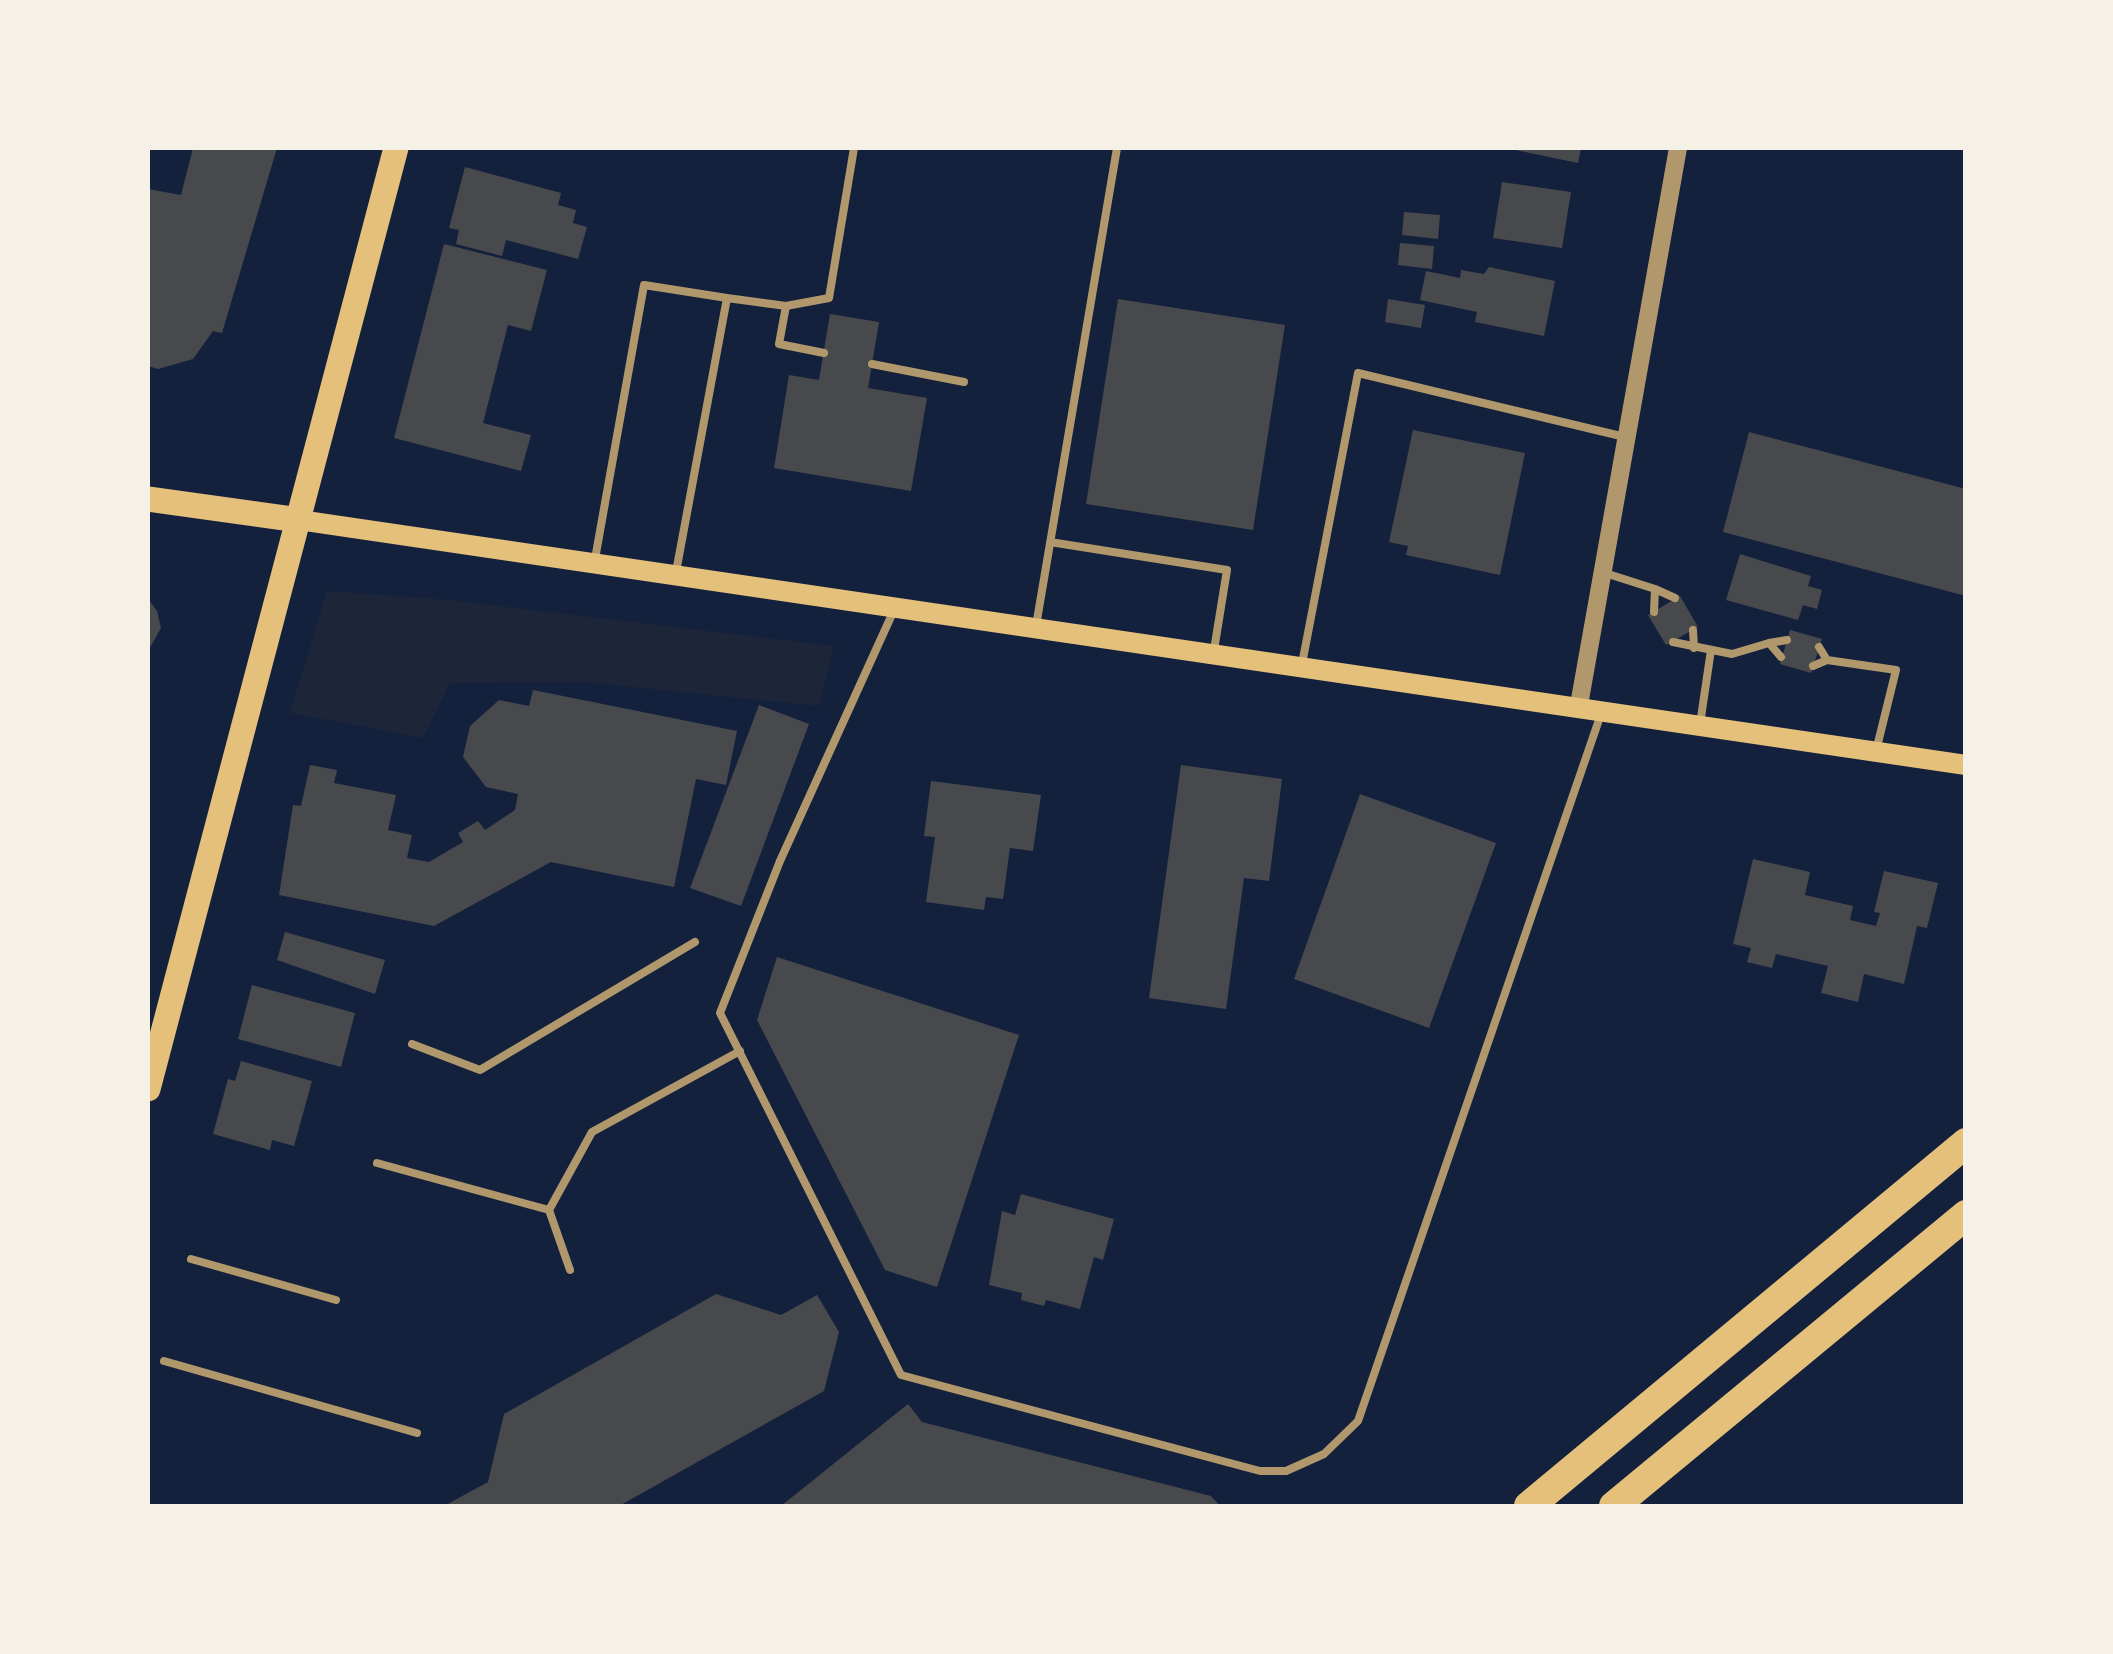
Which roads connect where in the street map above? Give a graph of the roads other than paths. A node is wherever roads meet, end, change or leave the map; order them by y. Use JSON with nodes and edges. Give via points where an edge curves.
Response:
{"nodes":[{"id":1,"x":396,"y":148,"type":"edge"},
{"id":2,"x":854,"y":148,"type":"edge"},
{"id":3,"x":1117,"y":148,"type":"edge"},
{"id":4,"x":1678,"y":148,"type":"edge"},
{"id":5,"x":727,"y":298,"type":"junction"},
{"id":6,"x":786,"y":306,"type":"junction"},
{"id":7,"x":824,"y":353,"type":"dead end"},
{"id":8,"x":872,"y":364,"type":"dead end"},
{"id":9,"x":964,"y":382,"type":"dead end"},
{"id":10,"x":1626,"y":437,"type":"junction"},
{"id":11,"x":148,"y":499,"type":"edge"},
{"id":12,"x":299,"y":520,"type":"junction"},
{"id":13,"x":1050,"y":542,"type":"junction"},
{"id":14,"x":594,"y":564,"type":"junction"},
{"id":15,"x":1602,"y":572,"type":"junction"},
{"id":16,"x":676,"y":576,"type":"junction"},
{"id":17,"x":1655,"y":589,"type":"junction"},
{"id":18,"x":1675,"y":598,"type":"dead end"},
{"id":19,"x":896,"y":606,"type":"junction"},
{"id":20,"x":1654,"y":612,"type":"dead end"},
{"id":21,"x":1036,"y":626,"type":"junction"},
{"id":22,"x":1693,"y":630,"type":"dead end"},
{"id":23,"x":1787,"y":640,"type":"dead end"},
{"id":24,"x":1673,"y":642,"type":"dead end"},
{"id":25,"x":1769,"y":643,"type":"junction"},
{"id":26,"x":1819,"y":647,"type":"dead end"},
{"id":27,"x":1694,"y":648,"type":"junction"},
{"id":28,"x":1710,"y":650,"type":"junction"},
{"id":29,"x":1214,"y":652,"type":"junction"},
{"id":30,"x":1782,"y":657,"type":"dead end"},
{"id":31,"x":1826,"y":660,"type":"junction"},
{"id":32,"x":1302,"y":664,"type":"junction"},
{"id":33,"x":1813,"y":666,"type":"dead end"},
{"id":34,"x":1580,"y":705,"type":"junction"},
{"id":35,"x":1603,"y":708,"type":"junction"},
{"id":36,"x":1700,"y":724,"type":"junction"},
{"id":37,"x":1876,"y":751,"type":"junction"},
{"id":38,"x":1966,"y":764,"type":"edge"},
{"id":39,"x":695,"y":942,"type":"dead end"},
{"id":40,"x":412,"y":1044,"type":"dead end"},
{"id":41,"x":740,"y":1051,"type":"junction"},
{"id":42,"x":148,"y":1089,"type":"edge"},
{"id":43,"x":1966,"y":1143,"type":"edge"},
{"id":44,"x":377,"y":1163,"type":"dead end"},
{"id":45,"x":549,"y":1210,"type":"junction"},
{"id":46,"x":1966,"y":1215,"type":"edge"},
{"id":47,"x":192,"y":1259,"type":"dead end"},
{"id":48,"x":570,"y":1270,"type":"dead end"},
{"id":49,"x":336,"y":1300,"type":"dead end"},
{"id":50,"x":164,"y":1361,"type":"dead end"},
{"id":51,"x":418,"y":1434,"type":"dead end"},
{"id":52,"x":1529,"y":1506,"type":"edge"},
{"id":53,"x":1614,"y":1506,"type":"edge"}],
"edges":[{"from":1,"to":12,"type":"main road"},
{"from":2,"to":6,"type":"lane","via":[[830,298]]},
{"from":3,"to":13,"type":"lane"},
{"from":4,"to":10,"type":"street"},
{"from":5,"to":6,"type":"lane"},
{"from":5,"to":14,"type":"lane","via":[[644,285]]},
{"from":5,"to":16,"type":"lane"},
{"from":6,"to":7,"type":"lane","via":[[779,344]]},
{"from":8,"to":9,"type":"lane"},
{"from":10,"to":15,"type":"street"},
{"from":10,"to":32,"type":"lane","via":[[1358,374]]},
{"from":11,"to":12,"type":"main road"},
{"from":12,"to":14,"type":"main road"},
{"from":12,"to":42,"type":"main road"},
{"from":13,"to":21,"type":"lane"},
{"from":13,"to":29,"type":"lane","via":[[1227,570]]},
{"from":14,"to":16,"type":"main road"},
{"from":15,"to":17,"type":"lane"},
{"from":15,"to":34,"type":"street"},
{"from":16,"to":19,"type":"main road"},
{"from":17,"to":18,"type":"lane"},
{"from":17,"to":20,"type":"lane"},
{"from":19,"to":21,"type":"main road"},
{"from":19,"to":41,"type":"lane","via":[[780,861],[720,1014]]},
{"from":21,"to":29,"type":"main road"},
{"from":22,"to":27,"type":"lane"},
{"from":23,"to":25,"type":"lane"},
{"from":24,"to":27,"type":"lane"},
{"from":25,"to":28,"type":"lane","via":[[1732,654]]},
{"from":25,"to":30,"type":"lane"},
{"from":26,"to":31,"type":"lane"},
{"from":27,"to":28,"type":"lane"},
{"from":28,"to":36,"type":"lane"},
{"from":29,"to":32,"type":"main road"},
{"from":31,"to":33,"type":"lane"},
{"from":31,"to":37,"type":"lane","via":[[1896,670]]},
{"from":32,"to":34,"type":"main road"},
{"from":34,"to":35,"type":"main road"},
{"from":35,"to":36,"type":"main road"},
{"from":35,"to":41,"type":"lane","via":[[1374,1384],[1358,1420],[1324,1454],[1286,1471],[1234,1466],[901,1375]]},
{"from":36,"to":37,"type":"main road"},
{"from":37,"to":38,"type":"main road"},
{"from":39,"to":40,"type":"lane","via":[[480,1070]]},
{"from":41,"to":45,"type":"lane","via":[[592,1132]]},
{"from":43,"to":52,"type":"highway"},
{"from":44,"to":45,"type":"lane"},
{"from":45,"to":48,"type":"lane"},
{"from":46,"to":53,"type":"highway"},
{"from":47,"to":49,"type":"lane"},
{"from":50,"to":51,"type":"lane"}]}
